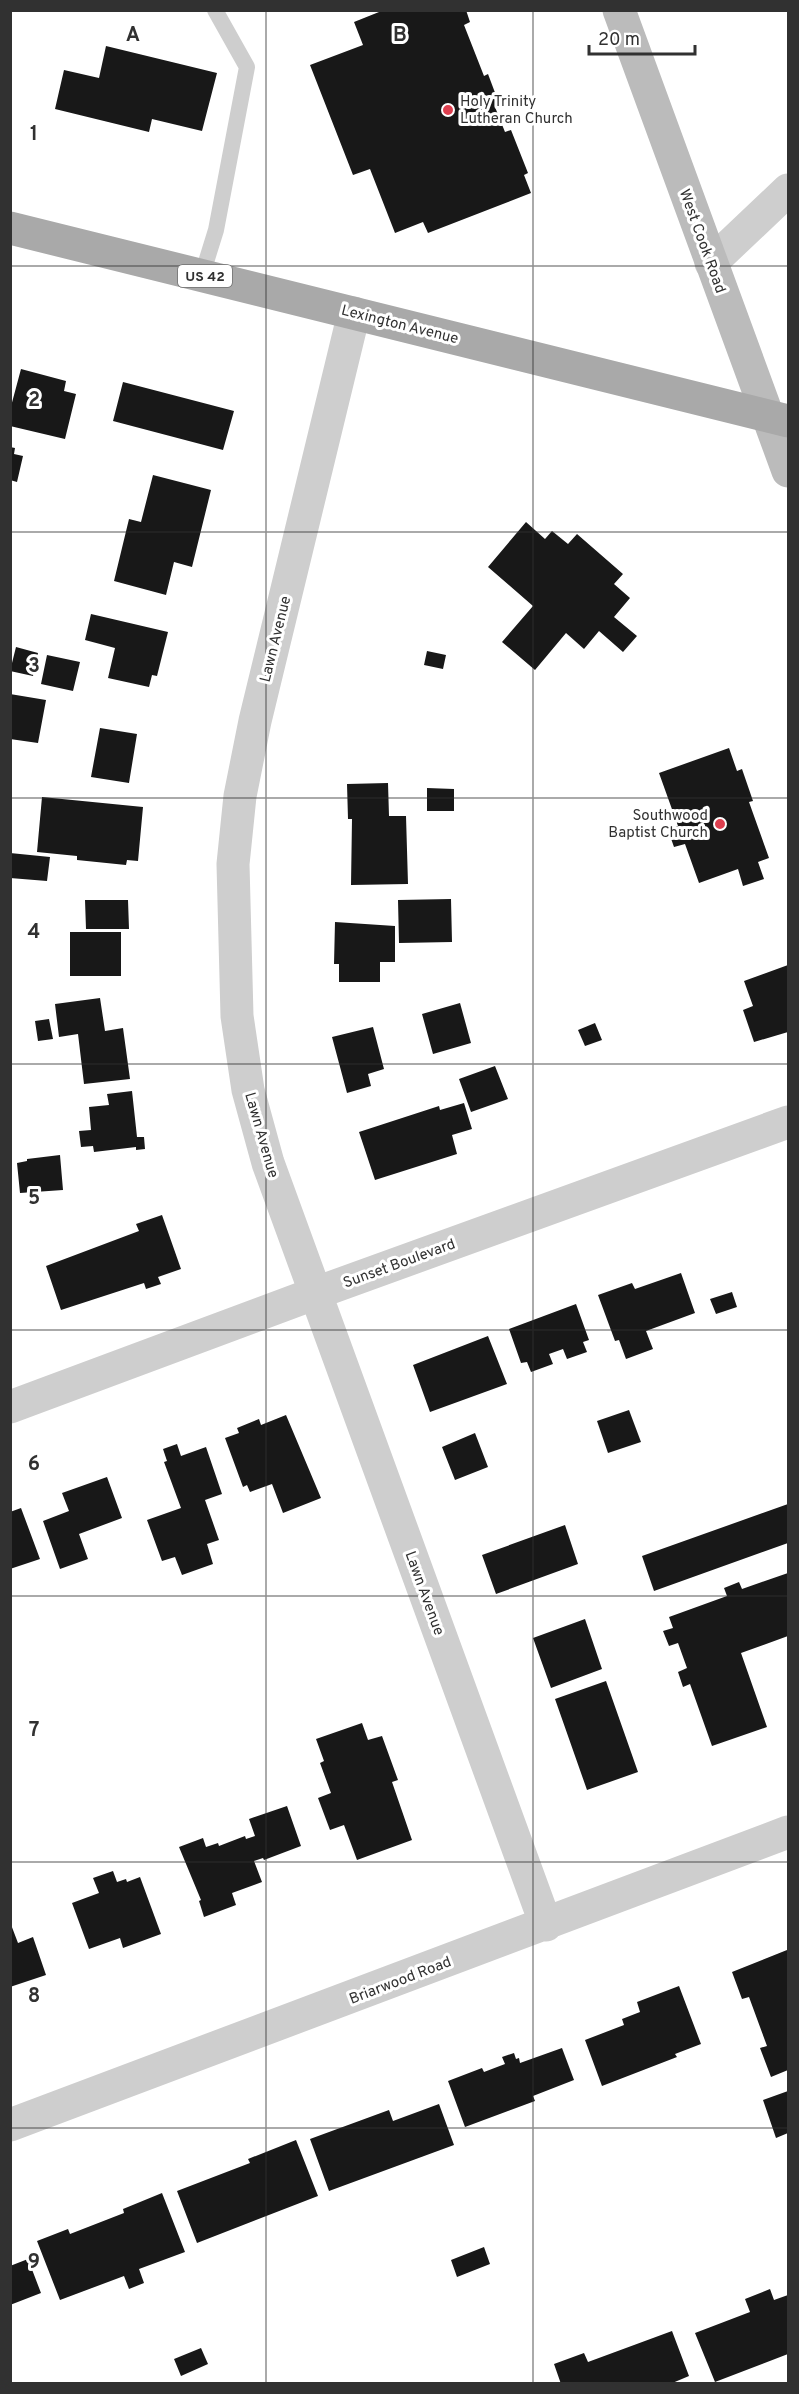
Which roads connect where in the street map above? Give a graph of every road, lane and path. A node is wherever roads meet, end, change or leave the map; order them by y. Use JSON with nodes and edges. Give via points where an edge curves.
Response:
{"nodes":[{"id":1,"x":215,"y":10,"type":"edge"},
{"id":2,"x":619,"y":10,"type":"edge"},
{"id":3,"x":789,"y":190,"type":"edge"},
{"id":4,"x":10,"y":228,"type":"edge"},
{"id":5,"x":711,"y":263,"type":"junction"},
{"id":6,"x":202,"y":276,"type":"junction"},
{"id":7,"x":354,"y":313,"type":"junction"},
{"id":8,"x":778,"y":418,"type":"edge"},
{"id":9,"x":789,"y":471,"type":"edge"},
{"id":10,"x":789,"y":1122,"type":"edge"},
{"id":11,"x":316,"y":1293,"type":"junction"},
{"id":12,"x":10,"y":1407,"type":"edge"},
{"id":13,"x":789,"y":1832,"type":"edge"},
{"id":14,"x":546,"y":1925,"type":"junction"},
{"id":15,"x":10,"y":2125,"type":"edge"}],
"edges":[{"from":1,"to":6,"type":"lane","via":[[247,67],[216,230]]},
{"from":2,"to":5,"type":"main road","name":"West Cook Road"},
{"from":3,"to":5,"type":"street"},
{"from":4,"to":6,"type":"main road","name":"Lexington Avenue","number":"US 42"},
{"from":5,"to":8,"type":"main road","name":"West Cook Road"},
{"from":6,"to":7,"type":"main road","name":"Lexington Avenue","number":"US 42"},
{"from":7,"to":8,"type":"main road","name":"Lexington Avenue","number":"US 42"},
{"from":7,"to":11,"type":"street","name":"Lawn Avenue","via":[[255,722],[240,796],[233,864],[237,1016],[248,1090],[268,1163]]},
{"from":8,"to":9,"type":"main road","name":"West Cook Road"},
{"from":10,"to":11,"type":"street","name":"Sunset Boulevard"},
{"from":11,"to":12,"type":"street","name":"Sunset Boulevard"},
{"from":11,"to":14,"type":"street","name":"Lawn Avenue"},
{"from":13,"to":14,"type":"street","name":"Briarwood Road"},
{"from":14,"to":15,"type":"street","name":"Briarwood Road"}]}
